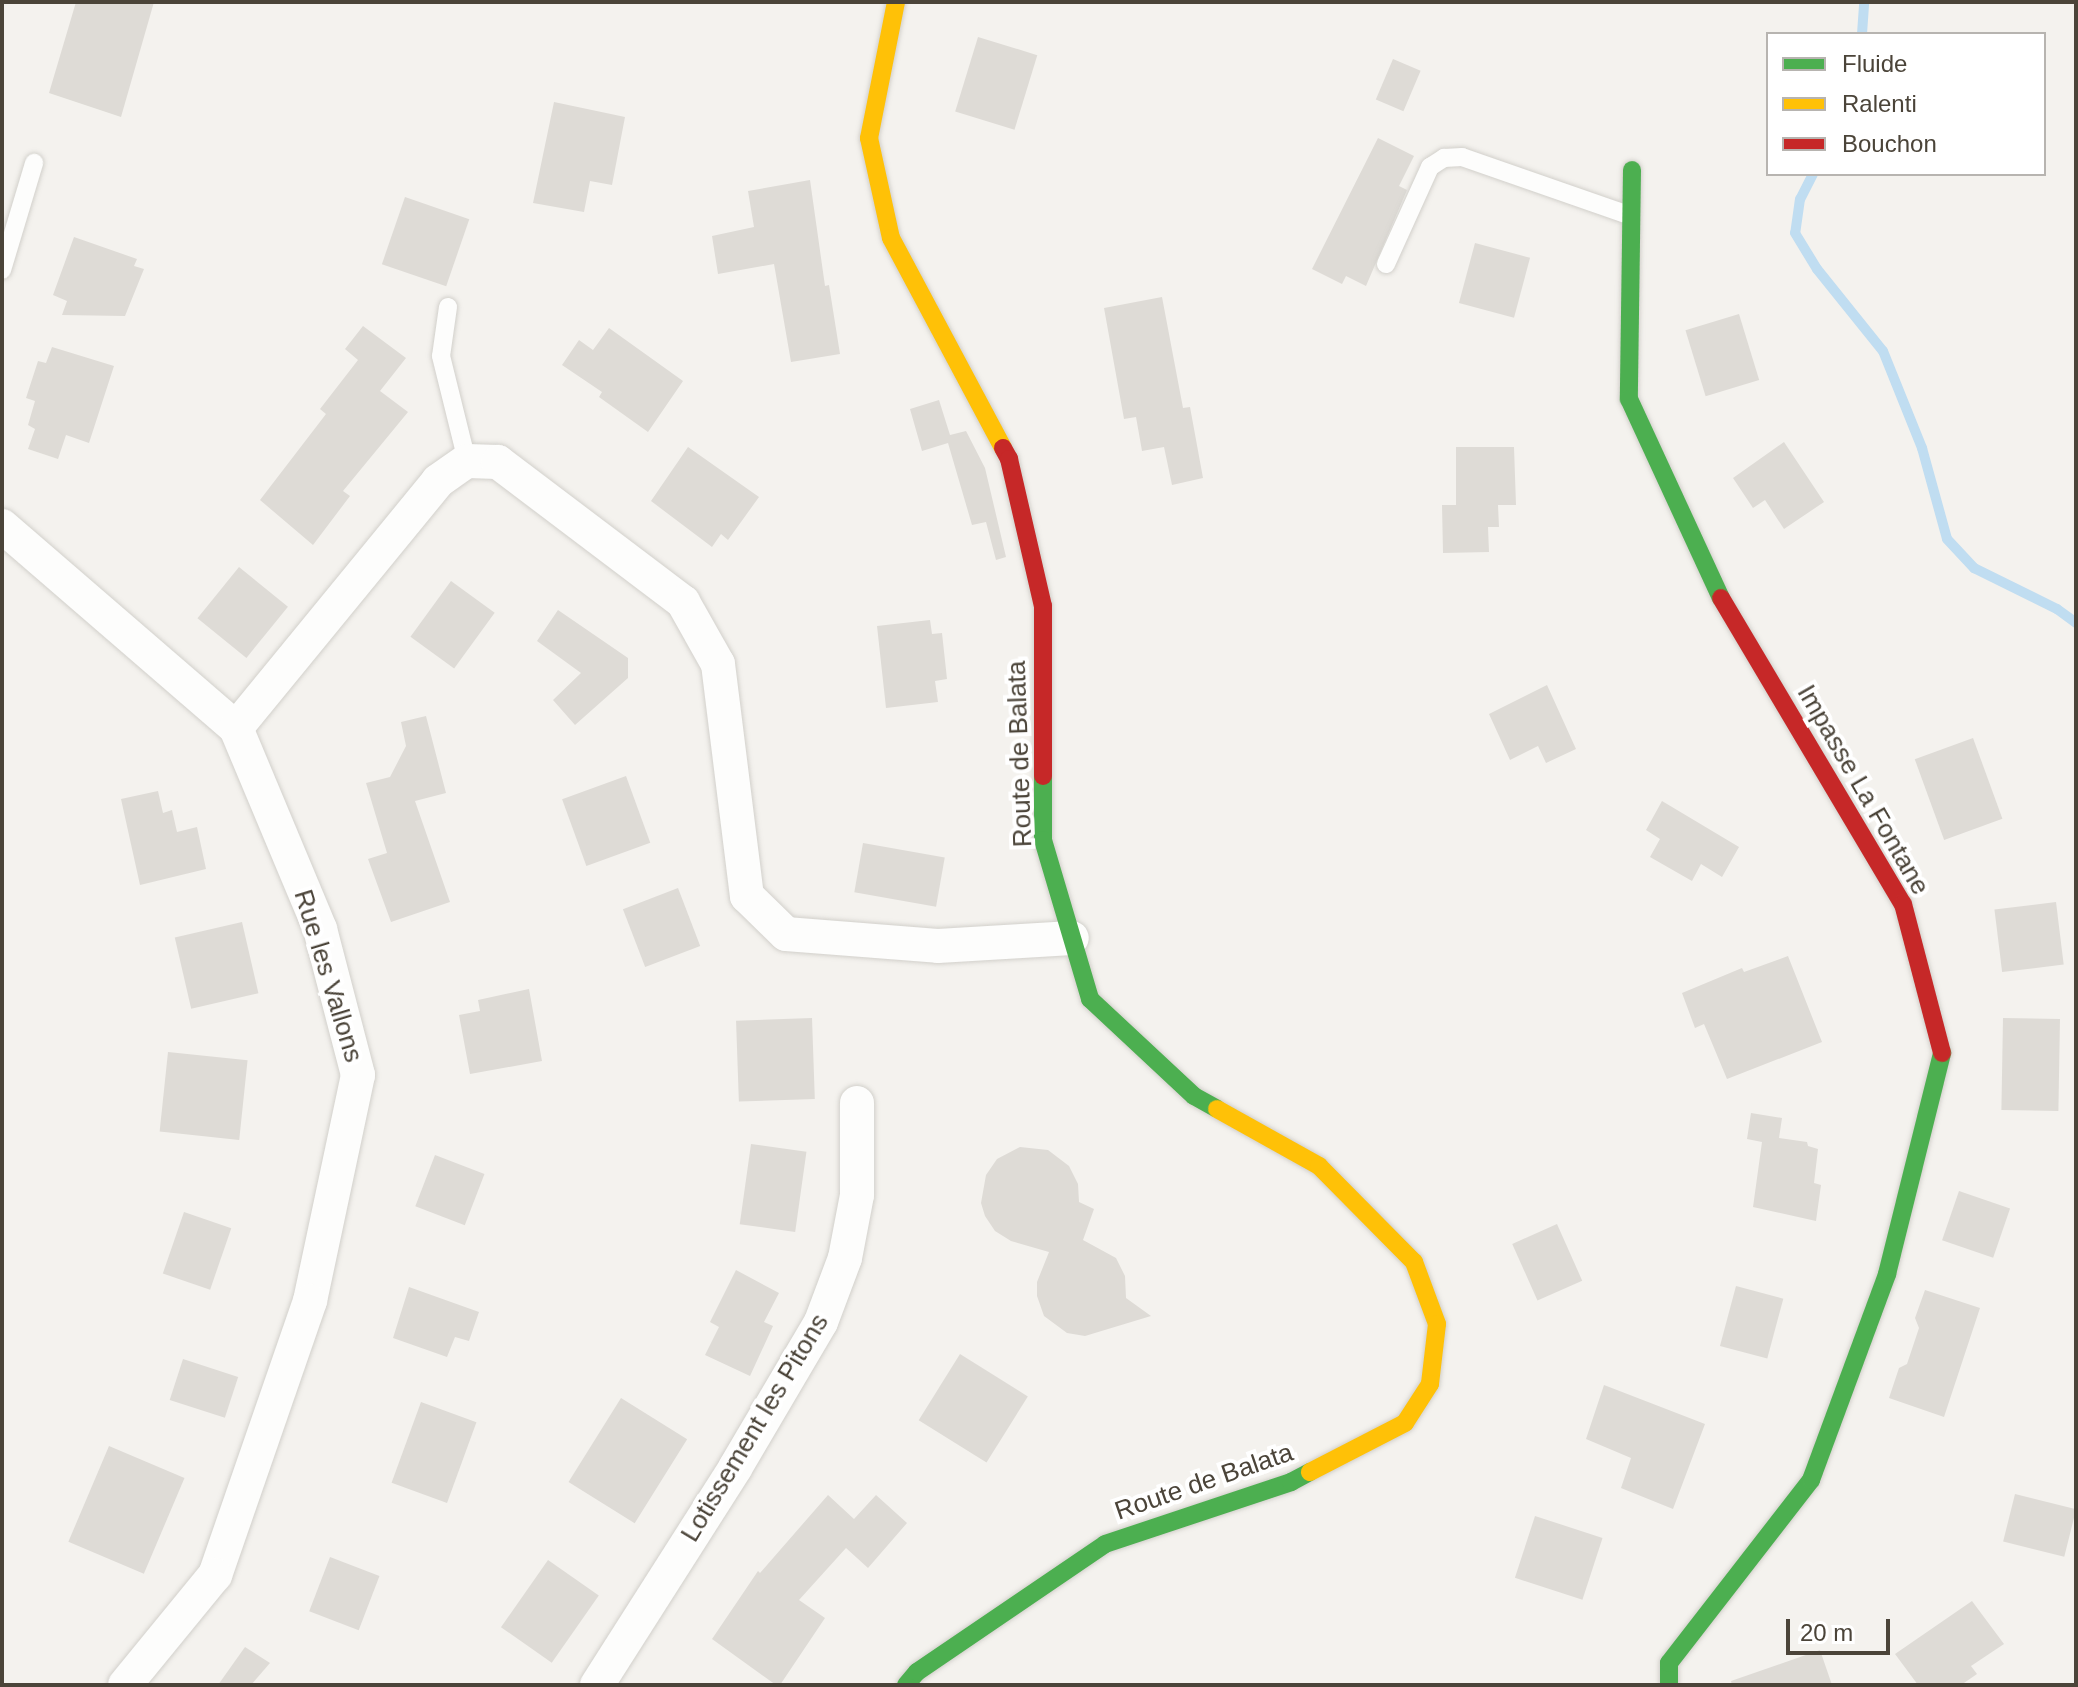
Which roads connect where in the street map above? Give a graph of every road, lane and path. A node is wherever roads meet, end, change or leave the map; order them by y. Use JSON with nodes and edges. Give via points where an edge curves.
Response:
{"nodes":[{"id":1,"x":896,"y":2,"type":"edge"},
{"id":2,"x":34,"y":163,"type":"dead end"},
{"id":3,"x":1632,"y":170,"type":"dead end"},
{"id":4,"x":1629,"y":215,"type":"junction"},
{"id":5,"x":1386,"y":264,"type":"dead end"},
{"id":6,"x":2,"y":270,"type":"edge"},
{"id":7,"x":448,"y":307,"type":"dead end"},
{"id":8,"x":467,"y":461,"type":"junction"},
{"id":9,"x":2,"y":526,"type":"edge"},
{"id":10,"x":236,"y":728,"type":"junction"},
{"id":11,"x":1072,"y":938,"type":"junction"},
{"id":12,"x":857,"y":1103,"type":"dead end"},
{"id":13,"x":125,"y":1685,"type":"edge"},
{"id":14,"x":597,"y":1685,"type":"edge"},
{"id":15,"x":906,"y":1685,"type":"edge"},
{"id":16,"x":1669,"y":1685,"type":"edge"}],
"edges":[{"from":1,"to":11,"type":"main road","name":"Route de Balata","via":[[869,138],[891,238],[1009,459],[1043,606],[1043,840]]},
{"from":2,"to":6,"type":"lane"},
{"from":3,"to":4,"type":"main road","name":"Impasse La Fontane"},
{"from":4,"to":5,"type":"lane","via":[[1462,157],[1444,158],[1430,167]]},
{"from":4,"to":16,"type":"main road","name":"Impasse La Fontane","via":[[1629,399],[1722,601],[1903,904],[1942,1055],[1887,1274],[1811,1480],[1669,1663]]},
{"from":7,"to":8,"type":"lane","via":[[441,356]]},
{"from":8,"to":10,"type":"street","via":[[438,481]]},
{"from":8,"to":11,"type":"street","via":[[498,462],[683,602],[718,664],[747,896],[786,934],[938,946]]},
{"from":9,"to":10,"type":"street","name":"Rue les Vallons"},
{"from":10,"to":13,"type":"street","name":"Rue les Vallons","via":[[320,929],[358,1075],[310,1301],[215,1575]]},
{"from":11,"to":15,"type":"main road","name":"Route de Balata","via":[[1090,999],[1194,1096],[1319,1166],[1414,1262],[1437,1324],[1430,1384],[1405,1423],[1291,1482],[1105,1544],[917,1672]]},
{"from":12,"to":14,"type":"street","name":"Lotissement les Pitons","via":[[857,1195],[845,1258],[821,1322]]}]}
